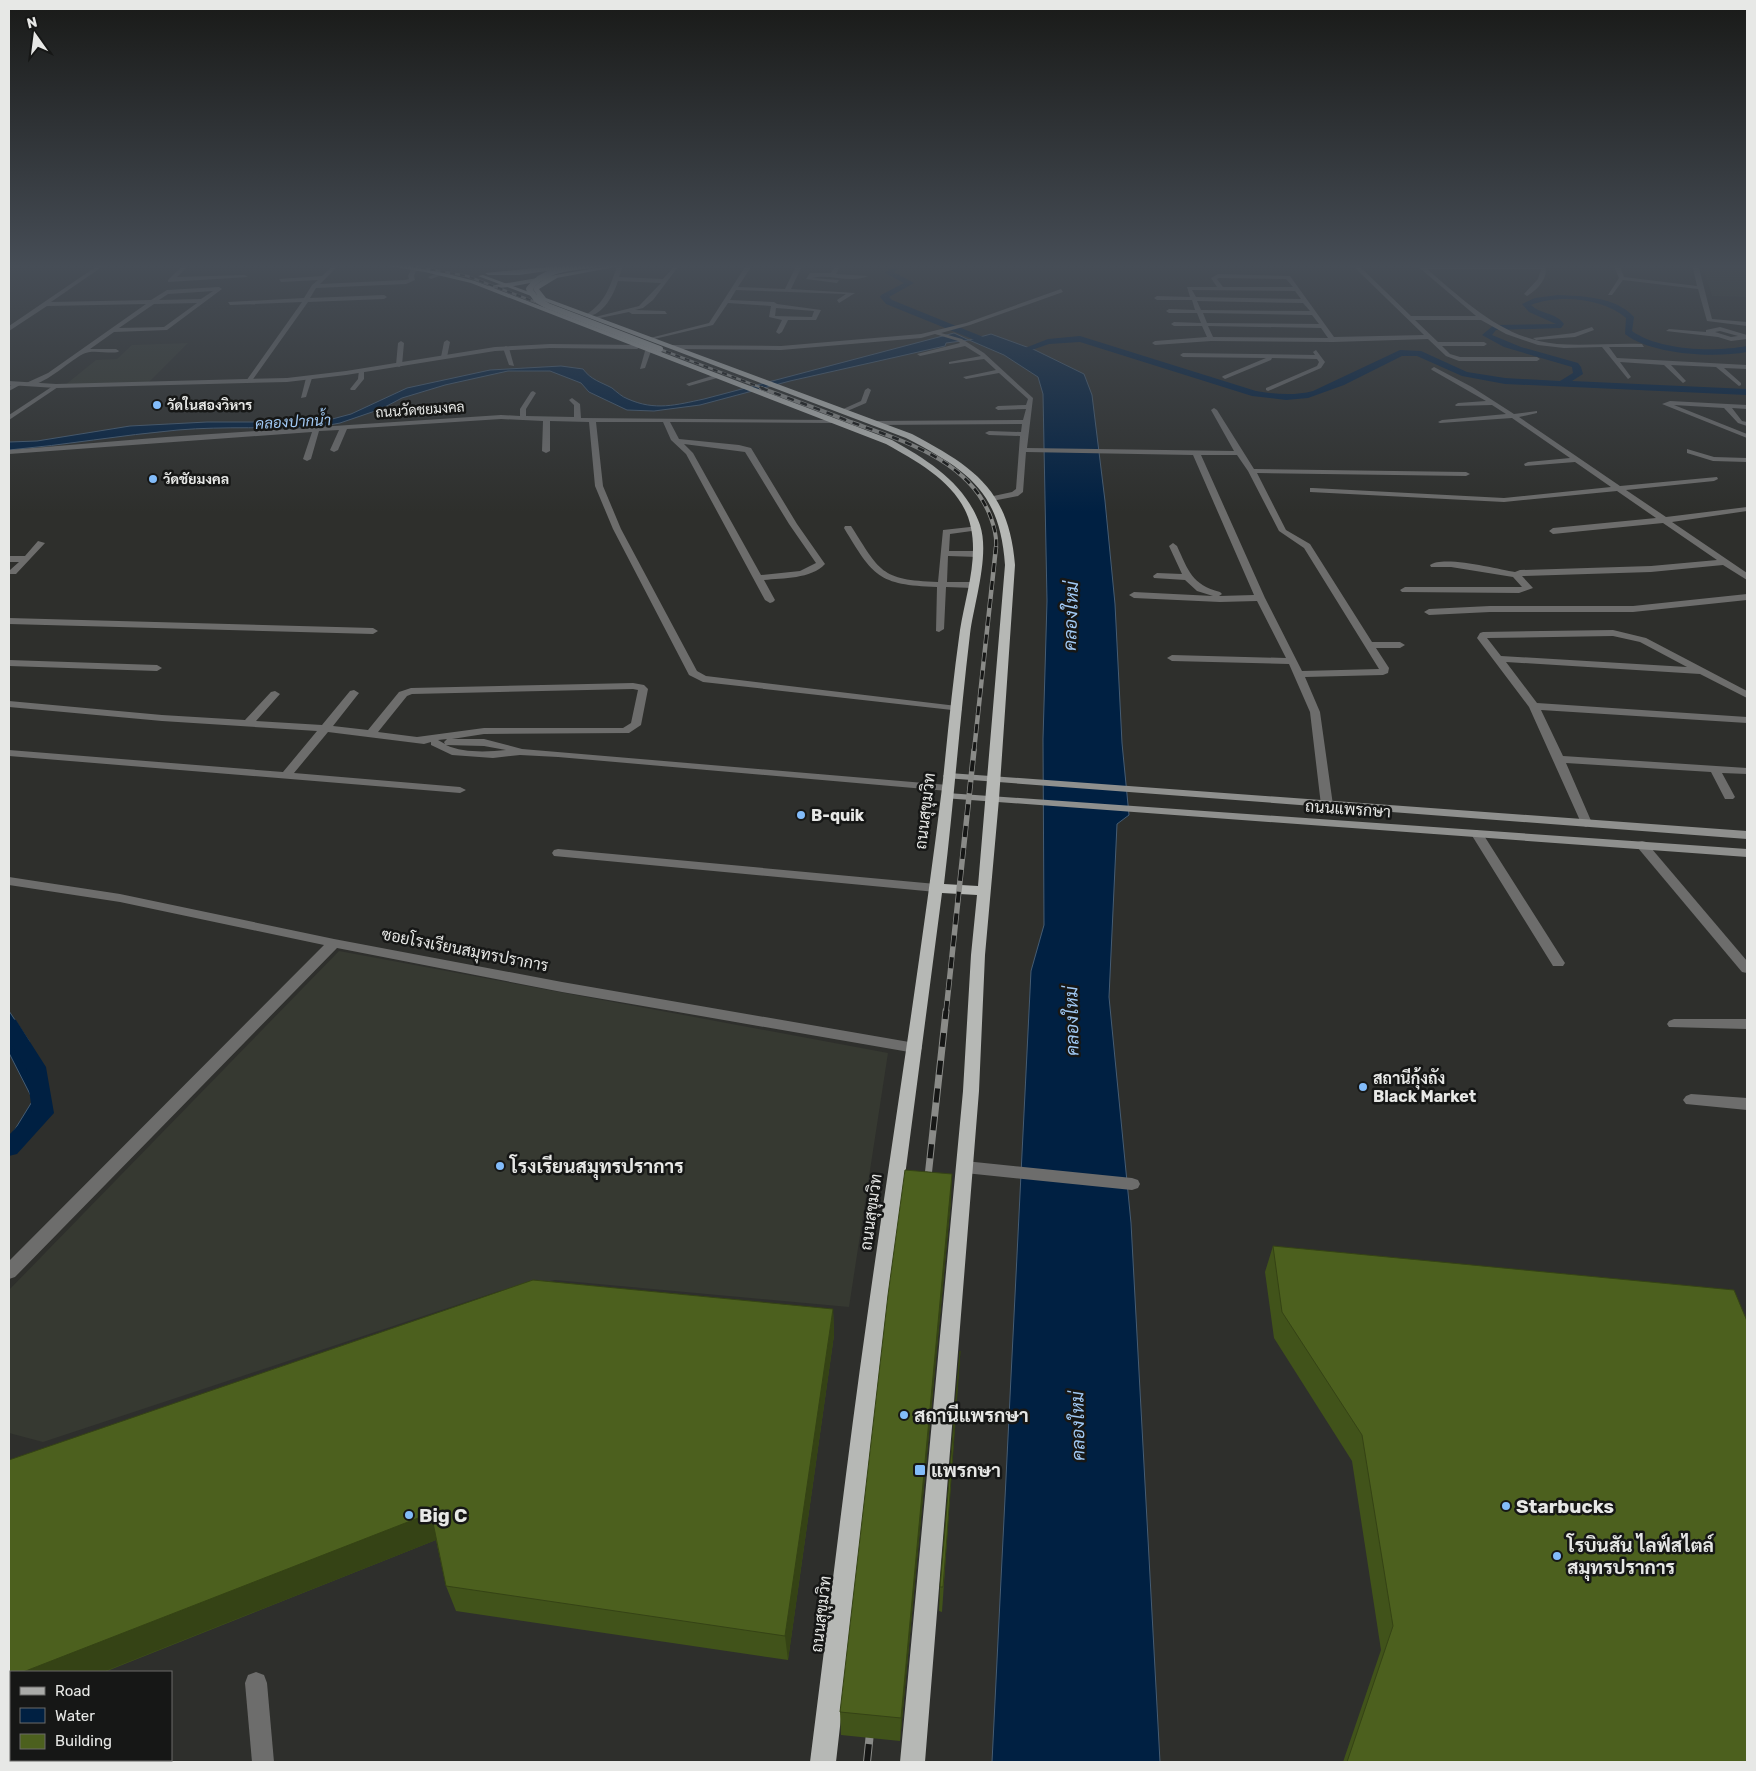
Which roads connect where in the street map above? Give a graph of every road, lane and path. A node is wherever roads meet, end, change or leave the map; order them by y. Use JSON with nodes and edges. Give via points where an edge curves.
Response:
{"nodes":[{"id":1,"x":89,"y":347,"type":"edge"},
{"id":2,"x":274,"y":347,"type":"edge"},
{"id":3,"x":401,"y":347,"type":"edge"},
{"id":4,"x":446,"y":347,"type":"edge"},
{"id":5,"x":637,"y":347,"type":"joint"},
{"id":6,"x":654,"y":347,"type":"edge"},
{"id":7,"x":673,"y":347,"type":"joint"},
{"id":8,"x":801,"y":347,"type":"edge"},
{"id":9,"x":948,"y":347,"type":"edge"},
{"id":10,"x":971,"y":347,"type":"edge"},
{"id":11,"x":1312,"y":347,"type":"edge"},
{"id":12,"x":1438,"y":347,"type":"edge"},
{"id":13,"x":1605,"y":347,"type":"edge"},
{"id":14,"x":506,"y":348,"type":"junction"},
{"id":15,"x":83,"y":351,"type":"junction"},
{"id":16,"x":116,"y":351,"type":"dead end"},
{"id":17,"x":648,"y":351,"type":"junction"},
{"id":18,"x":920,"y":354,"type":"dead end"},
{"id":19,"x":1183,"y":355,"type":"dead end"},
{"id":20,"x":444,"y":357,"type":"junction"},
{"id":21,"x":986,"y":357,"type":"junction"},
{"id":22,"x":1274,"y":357,"type":"junction"},
{"id":23,"x":1319,"y":357,"type":"junction"},
{"id":24,"x":1502,"y":359,"type":"junction"},
{"id":25,"x":1537,"y":359,"type":"dead end"},
{"id":26,"x":1615,"y":360,"type":"junction"},
{"id":27,"x":951,"y":363,"type":"dead end"},
{"id":28,"x":1666,"y":363,"type":"junction"},
{"id":29,"x":398,"y":365,"type":"junction"},
{"id":30,"x":512,"y":365,"type":"dead end"},
{"id":31,"x":1508,"y":365,"type":"dead end"},
{"id":32,"x":1718,"y":366,"type":"junction"},
{"id":33,"x":1747,"y":367,"type":"edge"},
{"id":34,"x":642,"y":368,"type":"dead end"},
{"id":35,"x":1434,"y":369,"type":"dead end"},
{"id":36,"x":361,"y":371,"type":"junction"},
{"id":37,"x":1002,"y":371,"type":"junction"},
{"id":38,"x":704,"y":372,"type":"junction"},
{"id":39,"x":716,"y":376,"type":"junction"},
{"id":40,"x":966,"y":376,"type":"dead end"},
{"id":41,"x":1225,"y":377,"type":"dead end"},
{"id":42,"x":309,"y":378,"type":"junction"},
{"id":43,"x":1628,"y":378,"type":"dead end"},
{"id":44,"x":249,"y":381,"type":"junction"},
{"id":45,"x":1683,"y":381,"type":"dead end"},
{"id":46,"x":9,"y":384,"type":"edge"},
{"id":47,"x":689,"y":384,"type":"dead end"},
{"id":48,"x":1739,"y":384,"type":"dead end"},
{"id":49,"x":22,"y":385,"type":"junction"},
{"id":50,"x":56,"y":386,"type":"junction"},
{"id":51,"x":9,"y":389,"type":"edge"},
{"id":52,"x":353,"y":389,"type":"dead end"},
{"id":53,"x":1268,"y":389,"type":"dead end"},
{"id":54,"x":868,"y":390,"type":"dead end"},
{"id":55,"x":533,"y":393,"type":"dead end"},
{"id":56,"x":303,"y":397,"type":"dead end"},
{"id":57,"x":572,"y":400,"type":"dead end"},
{"id":58,"x":1493,"y":403,"type":"junction"},
{"id":59,"x":1458,"y":405,"type":"dead end"},
{"id":60,"x":1726,"y":406,"type":"junction"},
{"id":61,"x":1030,"y":407,"type":"junction"},
{"id":62,"x":1747,"y":407,"type":"edge"},
{"id":63,"x":998,"y":408,"type":"dead end"},
{"id":64,"x":1214,"y":410,"type":"dead end"},
{"id":65,"x":843,"y":411,"type":"junction"},
{"id":66,"x":1535,"y":412,"type":"dead end"},
{"id":67,"x":1513,"y":416,"type":"junction"},
{"id":68,"x":9,"y":418,"type":"edge"},
{"id":69,"x":523,"y":418,"type":"junction"},
{"id":70,"x":547,"y":418,"type":"junction"},
{"id":71,"x":578,"y":419,"type":"junction"},
{"id":72,"x":592,"y":420,"type":"junction"},
{"id":73,"x":665,"y":420,"type":"junction"},
{"id":74,"x":834,"y":421,"type":"junction"},
{"id":75,"x":1026,"y":422,"type":"junction"},
{"id":76,"x":1442,"y":422,"type":"dead end"},
{"id":77,"x":873,"y":423,"type":"junction"},
{"id":78,"x":1747,"y":424,"type":"edge"},
{"id":79,"x":344,"y":427,"type":"junction"},
{"id":80,"x":316,"y":429,"type":"junction"},
{"id":81,"x":989,"y":432,"type":"dead end"},
{"id":82,"x":1024,"y":434,"type":"junction"},
{"id":83,"x":1747,"y":436,"type":"edge"},
{"id":84,"x":678,"y":441,"type":"junction"},
{"id":85,"x":334,"y":450,"type":"dead end"},
{"id":86,"x":1023,"y":450,"type":"junction"},
{"id":87,"x":546,"y":451,"type":"dead end"},
{"id":88,"x":9,"y":452,"type":"edge"},
{"id":89,"x":1196,"y":452,"type":"junction"},
{"id":90,"x":1690,"y":452,"type":"dead end"},
{"id":91,"x":1239,"y":453,"type":"junction"},
{"id":92,"x":307,"y":459,"type":"dead end"},
{"id":93,"x":1576,"y":460,"type":"junction"},
{"id":94,"x":1747,"y":460,"type":"edge"},
{"id":95,"x":1528,"y":464,"type":"dead end"},
{"id":96,"x":1252,"y":471,"type":"junction"},
{"id":97,"x":1466,"y":474,"type":"dead end"},
{"id":98,"x":1714,"y":479,"type":"dead end"},
{"id":99,"x":1391,"y":483,"type":"junction"},
{"id":100,"x":1313,"y":490,"type":"dead end"},
{"id":101,"x":1621,"y":490,"type":"junction"},
{"id":102,"x":992,"y":499,"type":"junction"},
{"id":103,"x":1747,"y":509,"type":"edge"},
{"id":104,"x":1665,"y":520,"type":"junction"},
{"id":105,"x":848,"y":528,"type":"dead end"},
{"id":106,"x":976,"y":528,"type":"junction"},
{"id":107,"x":1553,"y":531,"type":"dead end"},
{"id":108,"x":41,"y":543,"type":"dead end"},
{"id":109,"x":1173,"y":546,"type":"dead end"},
{"id":110,"x":944,"y":553,"type":"junction"},
{"id":111,"x":978,"y":554,"type":"junction"},
{"id":112,"x":27,"y":558,"type":"junction"},
{"id":113,"x":9,"y":559,"type":"edge"},
{"id":114,"x":1726,"y":562,"type":"junction"},
{"id":115,"x":1434,"y":565,"type":"dead end"},
{"id":116,"x":13,"y":572,"type":"dead end"},
{"id":117,"x":1516,"y":575,"type":"junction"},
{"id":118,"x":1157,"y":576,"type":"dead end"},
{"id":119,"x":1186,"y":577,"type":"junction"},
{"id":120,"x":1747,"y":577,"type":"edge"},
{"id":121,"x":759,"y":578,"type":"junction"},
{"id":122,"x":943,"y":584,"type":"junction"},
{"id":123,"x":973,"y":585,"type":"junction"},
{"id":124,"x":1405,"y":590,"type":"dead end"},
{"id":125,"x":1134,"y":595,"type":"dead end"},
{"id":126,"x":1259,"y":596,"type":"junction"},
{"id":127,"x":1747,"y":597,"type":"edge"},
{"id":128,"x":770,"y":600,"type":"dead end"},
{"id":129,"x":1429,"y":612,"type":"dead end"},
{"id":130,"x":9,"y":621,"type":"edge"},
{"id":131,"x":939,"y":629,"type":"dead end"},
{"id":132,"x":373,"y":631,"type":"dead end"},
{"id":133,"x":1369,"y":645,"type":"junction"},
{"id":134,"x":1400,"y":645,"type":"dead end"},
{"id":135,"x":1172,"y":658,"type":"dead end"},
{"id":136,"x":1500,"y":659,"type":"junction"},
{"id":137,"x":1293,"y":661,"type":"junction"},
{"id":138,"x":9,"y":663,"type":"edge"},
{"id":139,"x":157,"y":668,"type":"dead end"},
{"id":140,"x":1704,"y":672,"type":"junction"},
{"id":141,"x":1298,"y":674,"type":"junction"},
{"id":142,"x":354,"y":693,"type":"dead end"},
{"id":143,"x":275,"y":694,"type":"dead end"},
{"id":144,"x":1747,"y":696,"type":"edge"},
{"id":145,"x":9,"y":704,"type":"edge"},
{"id":146,"x":1534,"y":706,"type":"junction"},
{"id":147,"x":957,"y":709,"type":"junction"},
{"id":148,"x":1747,"y":720,"type":"edge"},
{"id":149,"x":247,"y":724,"type":"junction"},
{"id":150,"x":325,"y":728,"type":"junction"},
{"id":151,"x":371,"y":733,"type":"junction"},
{"id":152,"x":418,"y":740,"type":"junction"},
{"id":153,"x":9,"y":753,"type":"edge"},
{"id":154,"x":1559,"y":759,"type":"junction"},
{"id":155,"x":1715,"y":769,"type":"junction"},
{"id":156,"x":1747,"y":771,"type":"edge"},
{"id":157,"x":286,"y":776,"type":"junction"},
{"id":158,"x":995,"y":780,"type":"junction"},
{"id":159,"x":948,"y":787,"type":"junction"},
{"id":160,"x":460,"y":790,"type":"dead end"},
{"id":161,"x":1728,"y":797,"type":"dead end"},
{"id":162,"x":993,"y":799,"type":"junction"},
{"id":163,"x":1328,"y":805,"type":"junction"},
{"id":164,"x":1586,"y":823,"type":"junction"},
{"id":165,"x":1477,"y":834,"type":"junction"},
{"id":166,"x":1747,"y":835,"type":"edge"},
{"id":167,"x":1642,"y":845,"type":"junction"},
{"id":168,"x":558,"y":853,"type":"dead end"},
{"id":169,"x":1747,"y":853,"type":"edge"},
{"id":170,"x":12,"y":885,"type":"edge"},
{"id":171,"x":936,"y":888,"type":"junction"},
{"id":172,"x":985,"y":891,"type":"junction"},
{"id":173,"x":334,"y":943,"type":"junction"},
{"id":174,"x":1558,"y":963,"type":"dead end"},
{"id":175,"x":1747,"y":969,"type":"edge"},
{"id":176,"x":1674,"y":1024,"type":"dead end"},
{"id":177,"x":1747,"y":1024,"type":"edge"},
{"id":178,"x":915,"y":1048,"type":"junction"},
{"id":179,"x":1691,"y":1100,"type":"dead end"},
{"id":180,"x":1747,"y":1104,"type":"edge"},
{"id":181,"x":965,"y":1167,"type":"junction"},
{"id":182,"x":1132,"y":1184,"type":"dead end"},
{"id":183,"x":9,"y":1272,"type":"edge"},
{"id":184,"x":256,"y":1683,"type":"dead end"},
{"id":185,"x":263,"y":1762,"type":"edge"},
{"id":186,"x":823,"y":1762,"type":"edge"},
{"id":187,"x":913,"y":1762,"type":"edge"}],
"edges":[{"from":1,"to":15,"type":"street"},
{"from":2,"to":44,"type":"street"},
{"from":3,"to":29,"type":"street"},
{"from":4,"to":20,"type":"street"},
{"from":5,"to":14,"type":"street"},
{"from":5,"to":17,"type":"highway","name":"ถนนสุขุมวิท"},
{"from":6,"to":38,"type":"highway","bridge":true,"via":[[686,360]]},
{"from":7,"to":8,"type":"street"},
{"from":7,"to":65,"type":"highway"},
{"from":9,"to":18,"type":"street"},
{"from":10,"to":21,"type":"street"},
{"from":11,"to":23,"type":"street"},
{"from":12,"to":24,"type":"street","via":[[1455,358]]},
{"from":13,"to":26,"type":"street"},
{"from":14,"to":20,"type":"street"},
{"from":14,"to":30,"type":"street"},
{"from":15,"to":16,"type":"street"},
{"from":15,"to":49,"type":"street","via":[[50,374]]},
{"from":17,"to":34,"type":"street"},
{"from":17,"to":38,"type":"highway","name":"ถนนสุขุมวิท"},
{"from":19,"to":22,"type":"street"},
{"from":20,"to":29,"type":"street"},
{"from":21,"to":27,"type":"street"},
{"from":21,"to":37,"type":"street"},
{"from":22,"to":23,"type":"street"},
{"from":22,"to":41,"type":"street"},
{"from":23,"to":53,"type":"street","via":[[1322,362],[1319,367]]},
{"from":24,"to":25,"type":"street"},
{"from":24,"to":31,"type":"street"},
{"from":26,"to":28,"type":"street"},
{"from":26,"to":43,"type":"street"},
{"from":28,"to":32,"type":"street"},
{"from":28,"to":45,"type":"street"},
{"from":29,"to":36,"type":"street"},
{"from":32,"to":33,"type":"street"},
{"from":32,"to":48,"type":"street"},
{"from":35,"to":58,"type":"street"},
{"from":36,"to":42,"type":"street"},
{"from":36,"to":52,"type":"street","via":[[361,379]]},
{"from":37,"to":40,"type":"street"},
{"from":37,"to":61,"type":"street","via":[[1029,396]]},
{"from":38,"to":39,"type":"highway","name":"ถนนสุขุมวิท"},
{"from":39,"to":47,"type":"street"},
{"from":39,"to":74,"type":"highway","name":"ถนนสุขุมวิท"},
{"from":42,"to":44,"type":"street"},
{"from":42,"to":56,"type":"street"},
{"from":44,"to":50,"type":"street"},
{"from":46,"to":49,"type":"street"},
{"from":49,"to":50,"type":"street"},
{"from":49,"to":51,"type":"street"},
{"from":50,"to":68,"type":"street"},
{"from":54,"to":65,"type":"street","via":[[864,402]]},
{"from":55,"to":69,"type":"street","via":[[523,409]]},
{"from":57,"to":71,"type":"street","via":[[576,404]]},
{"from":58,"to":59,"type":"street"},
{"from":58,"to":67,"type":"street"},
{"from":60,"to":62,"type":"street"},
{"from":60,"to":78,"type":"street","via":[[1740,422]]},
{"from":60,"to":83,"type":"street","via":[[1665,404]]},
{"from":61,"to":63,"type":"street"},
{"from":61,"to":75,"type":"street"},
{"from":64,"to":91,"type":"street"},
{"from":65,"to":77,"type":"highway"},
{"from":66,"to":67,"type":"street"},
{"from":67,"to":76,"type":"street"},
{"from":67,"to":93,"type":"street"},
{"from":69,"to":70,"type":"street","name":"ถนนวัดชยมงคล"},
{"from":69,"to":79,"type":"street","name":"ถนนวัดชยมงคล"},
{"from":70,"to":71,"type":"street","name":"ถนนวัดชยมงคล"},
{"from":70,"to":87,"type":"street"},
{"from":71,"to":72,"type":"street","name":"ถนนวัดชยมงคล"},
{"from":72,"to":73,"type":"street","name":"ถนนวัดชยมงคล"},
{"from":72,"to":147,"type":"street","via":[[599,486],[616,529],[693,673],[703,679]]},
{"from":73,"to":74,"type":"street","name":"ถนนวัดชยมงคล"},
{"from":73,"to":84,"type":"street"},
{"from":74,"to":106,"type":"highway","name":"ถนนสุขุมวิท","via":[[889,442],[929,466],[959,494]]},
{"from":75,"to":77,"type":"street"},
{"from":75,"to":82,"type":"street"},
{"from":77,"to":102,"type":"highway","via":[[943,453],[963,467]]},
{"from":79,"to":80,"type":"street","name":"ถนนวัดชยมงคล"},
{"from":79,"to":85,"type":"street"},
{"from":80,"to":88,"type":"street","name":"ถนนวัดชยมงคล"},
{"from":80,"to":92,"type":"street"},
{"from":81,"to":82,"type":"street"},
{"from":82,"to":86,"type":"street"},
{"from":84,"to":121,"type":"street","via":[[689,453]]},
{"from":84,"to":121,"type":"street","via":[[748,450],[821,564],[808,572]]},
{"from":86,"to":89,"type":"street"},
{"from":86,"to":102,"type":"street","via":[[1019,492]]},
{"from":89,"to":91,"type":"street"},
{"from":89,"to":126,"type":"street"},
{"from":90,"to":94,"type":"street","via":[[1713,459]]},
{"from":91,"to":96,"type":"street"},
{"from":93,"to":95,"type":"street"},
{"from":93,"to":101,"type":"street"},
{"from":96,"to":99,"type":"street","via":[[1298,472]]},
{"from":96,"to":133,"type":"street","via":[[1283,531],[1307,546]]},
{"from":97,"to":99,"type":"street"},
{"from":98,"to":101,"type":"street"},
{"from":99,"to":100,"type":"street"},
{"from":99,"to":101,"type":"street","via":[[1504,500]]},
{"from":101,"to":104,"type":"street"},
{"from":102,"to":158,"type":"highway","via":[[1010,545]]},
{"from":103,"to":104,"type":"street"},
{"from":104,"to":107,"type":"street"},
{"from":104,"to":114,"type":"street"},
{"from":105,"to":122,"type":"street","via":[[878,571],[906,582]]},
{"from":106,"to":110,"type":"street","via":[[946,532]]},
{"from":106,"to":111,"type":"highway","name":"ถนนสุขุมวิท"},
{"from":108,"to":112,"type":"street"},
{"from":109,"to":119,"type":"street"},
{"from":110,"to":111,"type":"street"},
{"from":110,"to":122,"type":"street"},
{"from":111,"to":123,"type":"highway","name":"ถนนสุขุมวิท"},
{"from":112,"to":113,"type":"street"},
{"from":112,"to":116,"type":"street"},
{"from":114,"to":117,"type":"street"},
{"from":114,"to":120,"type":"street"},
{"from":115,"to":117,"type":"street","via":[[1451,564]]},
{"from":117,"to":124,"type":"street","via":[[1528,588]]},
{"from":118,"to":119,"type":"street"},
{"from":119,"to":126,"type":"street","via":[[1207,593]]},
{"from":121,"to":128,"type":"street"},
{"from":122,"to":123,"type":"street"},
{"from":122,"to":131,"type":"street"},
{"from":123,"to":147,"type":"highway","name":"ถนนสุขุมวิท"},
{"from":125,"to":126,"type":"street","via":[[1220,599]]},
{"from":126,"to":137,"type":"street"},
{"from":127,"to":129,"type":"street","via":[[1633,609]]},
{"from":130,"to":132,"type":"street"},
{"from":133,"to":134,"type":"street"},
{"from":133,"to":141,"type":"street","via":[[1384,671]]},
{"from":135,"to":137,"type":"street"},
{"from":136,"to":140,"type":"street"},
{"from":136,"to":140,"type":"street","via":[[1482,638],[1483,635],[1612,633],[1643,640]]},
{"from":136,"to":146,"type":"street"},
{"from":137,"to":141,"type":"street"},
{"from":138,"to":139,"type":"street"},
{"from":140,"to":144,"type":"street"},
{"from":141,"to":163,"type":"street","via":[[1316,712]]},
{"from":142,"to":150,"type":"street"},
{"from":143,"to":149,"type":"street"},
{"from":145,"to":149,"type":"street"},
{"from":146,"to":148,"type":"street"},
{"from":146,"to":154,"type":"street"},
{"from":147,"to":159,"type":"highway","name":"ถนนสุขุมวิท"},
{"from":149,"to":150,"type":"street"},
{"from":150,"to":151,"type":"street"},
{"from":150,"to":157,"type":"street"},
{"from":151,"to":152,"type":"street"},
{"from":151,"to":152,"type":"street","via":[[403,694],[411,692],[633,686],[643,689],[636,725],[625,731],[484,731]]},
{"from":152,"to":159,"type":"street","via":[[435,743],[452,752],[493,755],[520,752]]},
{"from":153,"to":157,"type":"street"},
{"from":154,"to":155,"type":"street"},
{"from":154,"to":164,"type":"street"},
{"from":155,"to":156,"type":"street"},
{"from":155,"to":161,"type":"street"},
{"from":157,"to":160,"type":"street"},
{"from":158,"to":159,"type":"main road","name":"ถนนแพรกษา"},
{"from":158,"to":162,"type":"highway"},
{"from":158,"to":163,"type":"main road","name":"ถนนแพรกษา"},
{"from":159,"to":162,"type":"main road","name":"ถนนแพรกษา"},
{"from":159,"to":171,"type":"highway","name":"ถนนสุขุมวิท"},
{"from":162,"to":165,"type":"main road","name":"ถนนแพรกษา"},
{"from":162,"to":172,"type":"highway"},
{"from":163,"to":164,"type":"main road","name":"ถนนแพรกษา"},
{"from":164,"to":166,"type":"main road","name":"ถนนแพรกษา"},
{"from":165,"to":167,"type":"main road","name":"ถนนแพรกษา"},
{"from":165,"to":174,"type":"street"},
{"from":167,"to":169,"type":"main road","name":"ถนนแพรกษา"},
{"from":167,"to":175,"type":"street"},
{"from":168,"to":171,"type":"street"},
{"from":170,"to":173,"type":"street","name":"ซอยโรงเรียนสมุทรปราการ","via":[[120,898]]},
{"from":171,"to":172,"type":"highway"},
{"from":171,"to":178,"type":"highway","name":"ถนนสุขุมวิท"},
{"from":172,"to":181,"type":"highway"},
{"from":173,"to":178,"type":"street","name":"ซอยโรงเรียนสมุทรปราการ","via":[[562,987]]},
{"from":173,"to":183,"type":"street"},
{"from":176,"to":177,"type":"street"},
{"from":178,"to":186,"type":"highway","name":"ถนนสุขุมวิท","via":[[876,1321]]},
{"from":179,"to":180,"type":"street"},
{"from":181,"to":182,"type":"street"},
{"from":181,"to":187,"type":"highway"},
{"from":184,"to":185,"type":"street"}]}
